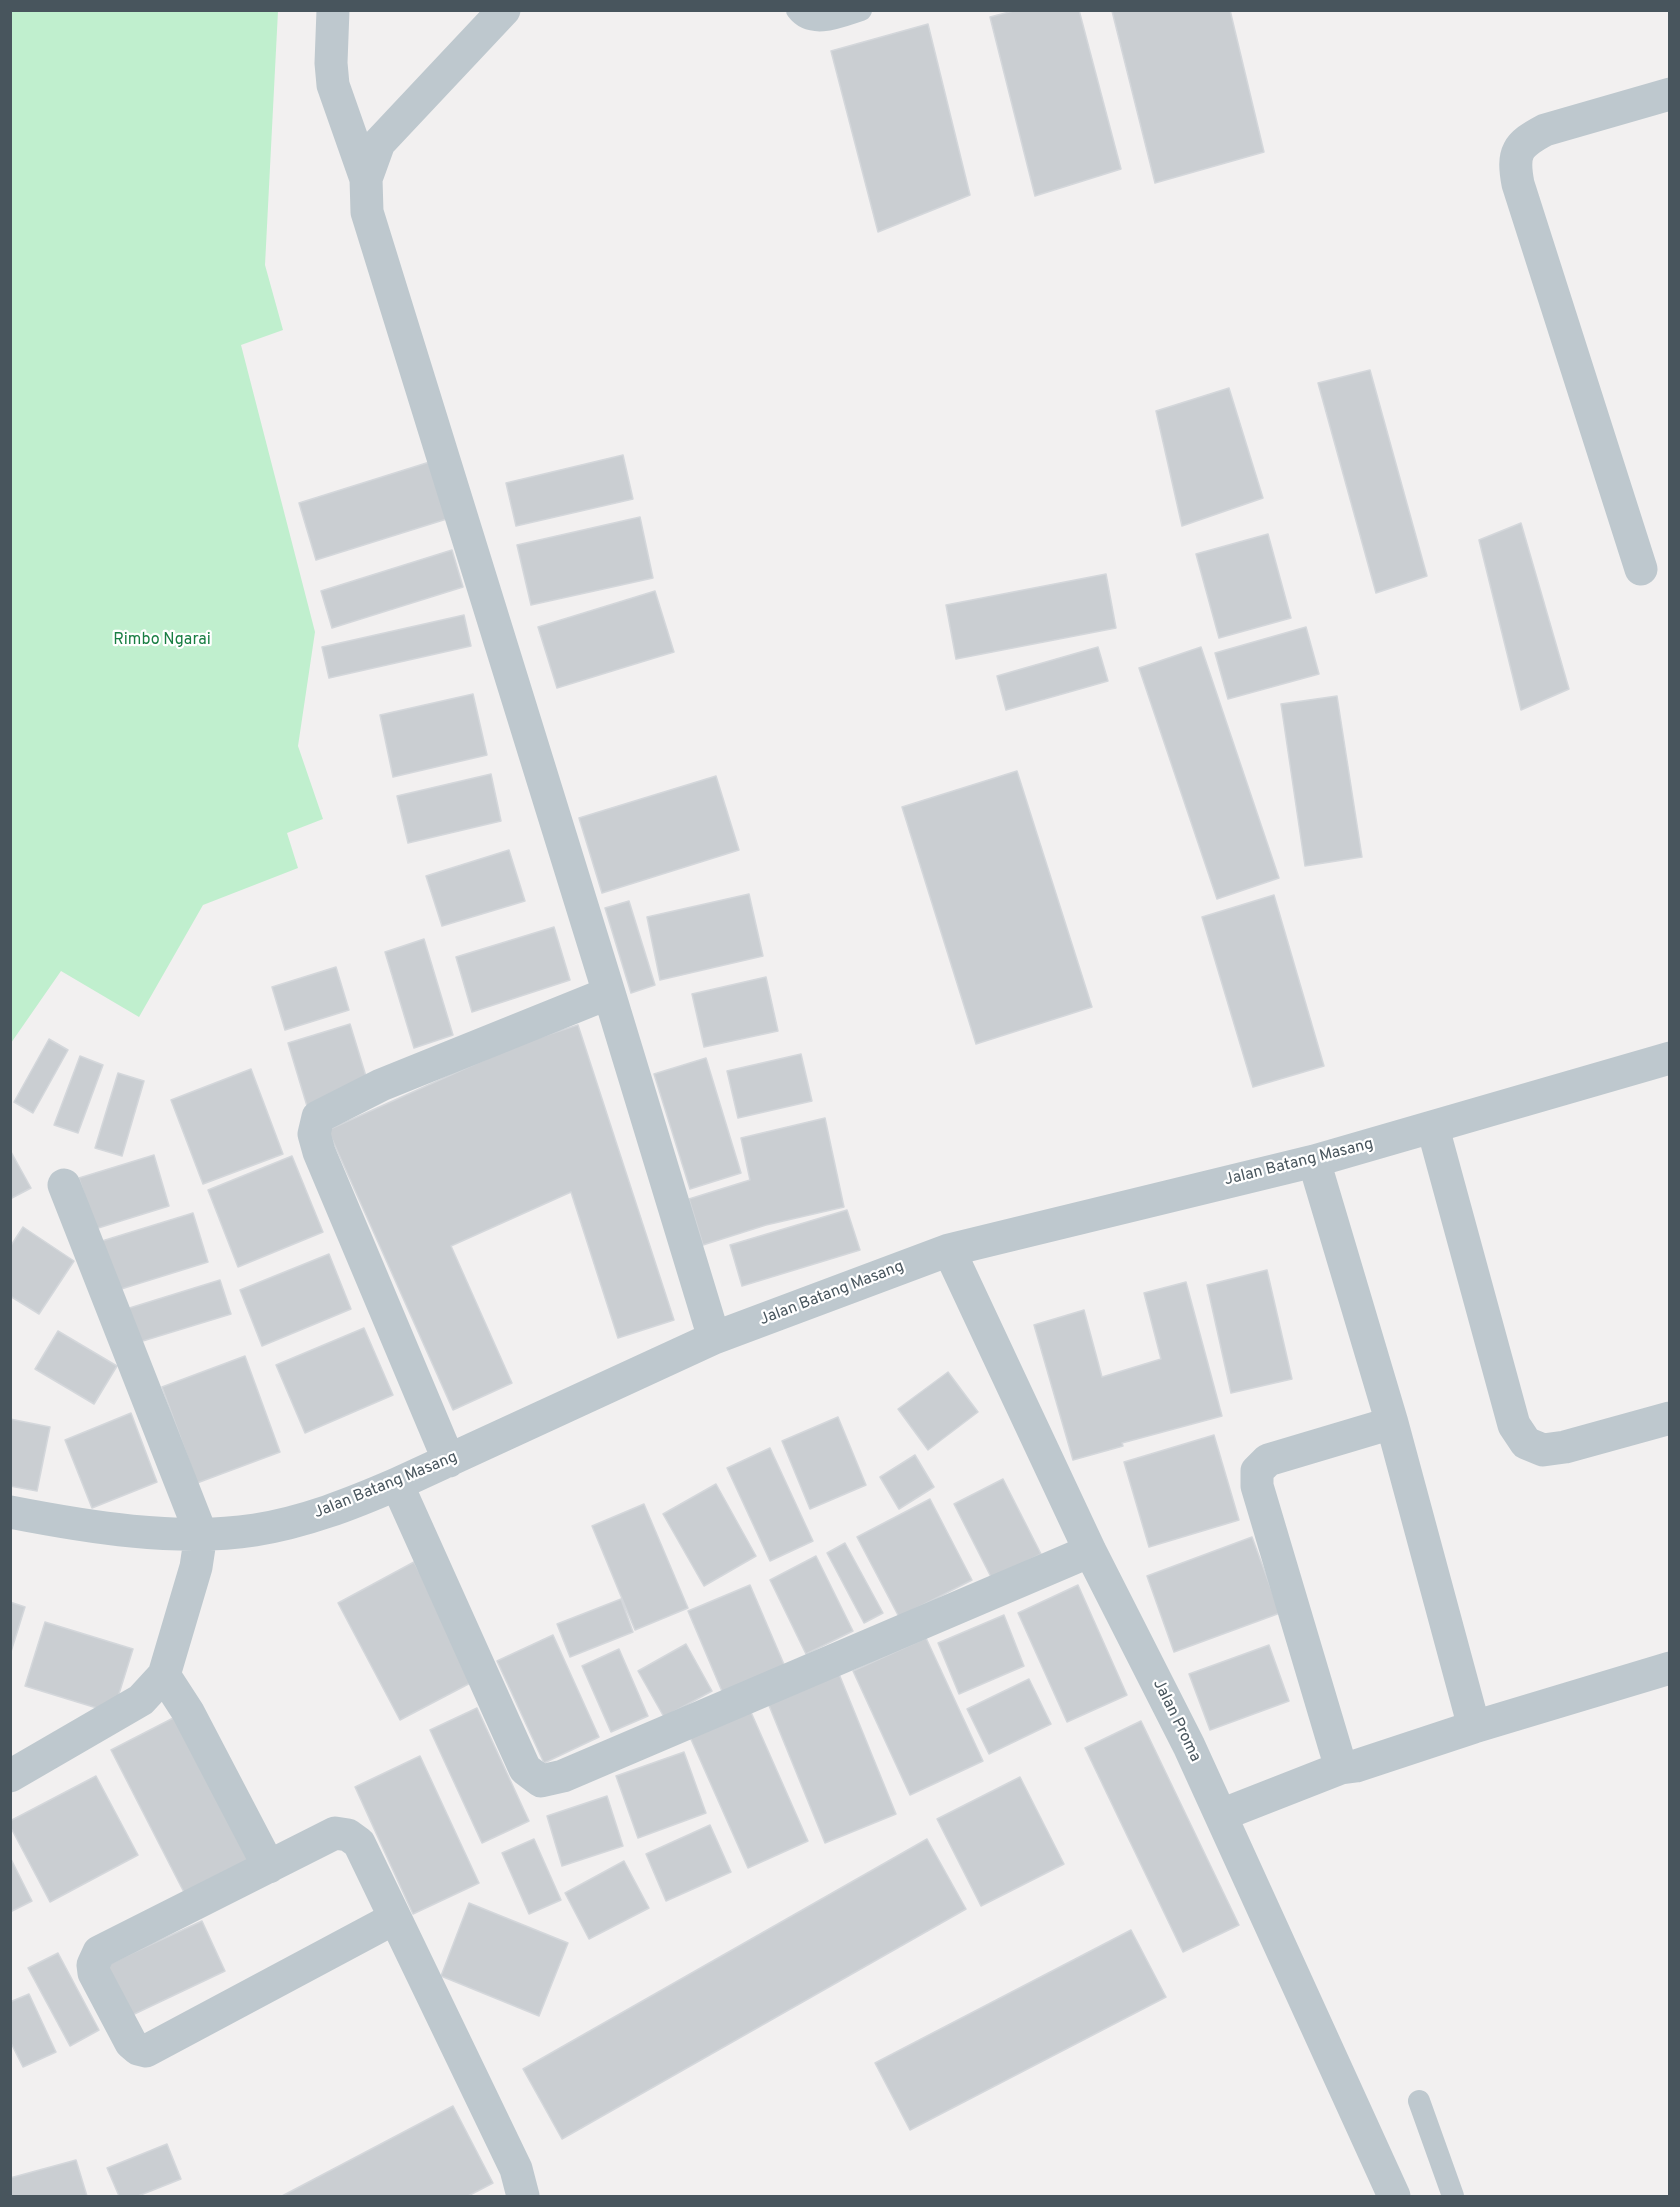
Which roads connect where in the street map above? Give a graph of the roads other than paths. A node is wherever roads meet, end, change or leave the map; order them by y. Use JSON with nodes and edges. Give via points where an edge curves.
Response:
{"nodes":[{"id":1,"x":333,"y":10,"type":"edge"},
{"id":2,"x":504,"y":10,"type":"edge"},
{"id":3,"x":797,"y":10,"type":"edge"},
{"id":4,"x":861,"y":10,"type":"edge"},
{"id":5,"x":1670,"y":94,"type":"edge"},
{"id":6,"x":366,"y":179,"type":"junction"},
{"id":7,"x":1641,"y":569,"type":"dead end"},
{"id":8,"x":609,"y":993,"type":"junction"},
{"id":9,"x":1670,"y":1058,"type":"edge"},
{"id":10,"x":1433,"y":1128,"type":"junction"},
{"id":11,"x":1314,"y":1161,"type":"junction"},
{"id":12,"x":64,"y":1185,"type":"dead end"},
{"id":13,"x":949,"y":1250,"type":"junction"},
{"id":14,"x":714,"y":1338,"type":"junction"},
{"id":15,"x":1670,"y":1418,"type":"edge"},
{"id":16,"x":1392,"y":1423,"type":"junction"},
{"id":17,"x":449,"y":1461,"type":"junction"},
{"id":18,"x":397,"y":1484,"type":"junction"},
{"id":19,"x":10,"y":1512,"type":"edge"},
{"id":20,"x":201,"y":1534,"type":"junction"},
{"id":21,"x":1090,"y":1551,"type":"junction"},
{"id":22,"x":1670,"y":1668,"type":"edge"},
{"id":23,"x":164,"y":1675,"type":"junction"},
{"id":24,"x":1474,"y":1727,"type":"junction"},
{"id":25,"x":1341,"y":1768,"type":"junction"},
{"id":26,"x":10,"y":1776,"type":"edge"},
{"id":27,"x":1221,"y":1815,"type":"junction"},
{"id":28,"x":269,"y":1867,"type":"junction"},
{"id":29,"x":395,"y":1918,"type":"junction"},
{"id":30,"x":1419,"y":2101,"type":"dead end"},
{"id":31,"x":524,"y":2196,"type":"edge"},
{"id":32,"x":1394,"y":2196,"type":"edge"},
{"id":33,"x":1453,"y":2196,"type":"edge"}],
"edges":[{"from":1,"to":6,"type":"street","via":[[333,85]]},
{"from":2,"to":6,"type":"street","via":[[379,143]]},
{"from":3,"to":4,"type":"lane","via":[[818,22]]},
{"from":5,"to":7,"type":"street","via":[[1545,129],[1529,139],[1514,162]]},
{"from":6,"to":8,"type":"street","via":[[367,212]]},
{"from":8,"to":14,"type":"street"},
{"from":8,"to":17,"type":"street","via":[[381,1085],[318,1117],[314,1134],[319,1152]]},
{"from":9,"to":10,"type":"street","name":"Jalan Batang Masang"},
{"from":10,"to":11,"type":"street","name":"Jalan Batang Masang"},
{"from":10,"to":15,"type":"street","via":[[1514,1425],[1526,1443],[1543,1450],[1565,1447]]},
{"from":11,"to":13,"type":"street","name":"Jalan Batang Masang"},
{"from":11,"to":16,"type":"street"},
{"from":12,"to":20,"type":"street"},
{"from":13,"to":14,"type":"street","name":"Jalan Batang Masang"},
{"from":13,"to":21,"type":"street","name":"Jalan Proma"},
{"from":14,"to":17,"type":"street","name":"Jalan Batang Masang"},
{"from":16,"to":24,"type":"street"},
{"from":16,"to":25,"type":"street","via":[[1268,1460],[1257,1471],[1257,1486]]},
{"from":17,"to":18,"type":"street","name":"Jalan Batang Masang"},
{"from":18,"to":20,"type":"street","name":"Jalan Batang Masang","via":[[306,1519],[254,1530]]},
{"from":18,"to":21,"type":"street","via":[[525,1769],[541,1781],[563,1776]]},
{"from":19,"to":20,"type":"street","name":"Jalan Batang Masang","via":[[119,1529]]},
{"from":20,"to":23,"type":"street","via":[[196,1567]]},
{"from":21,"to":27,"type":"street","name":"Jalan Proma"},
{"from":22,"to":24,"type":"street"},
{"from":23,"to":26,"type":"street","via":[[141,1700]]},
{"from":23,"to":28,"type":"street","via":[[188,1712]]},
{"from":24,"to":25,"type":"street"},
{"from":25,"to":27,"type":"street"},
{"from":27,"to":32,"type":"street","name":"Jalan Proma"},
{"from":28,"to":29,"type":"street","via":[[335,1833],[348,1835],[360,1843]]},
{"from":28,"to":29,"type":"street","via":[[99,1952],[94,1973],[131,2043],[138,2049],[146,2051]]},
{"from":29,"to":31,"type":"street","via":[[516,2169]]},
{"from":30,"to":33,"type":"lane"}]}
